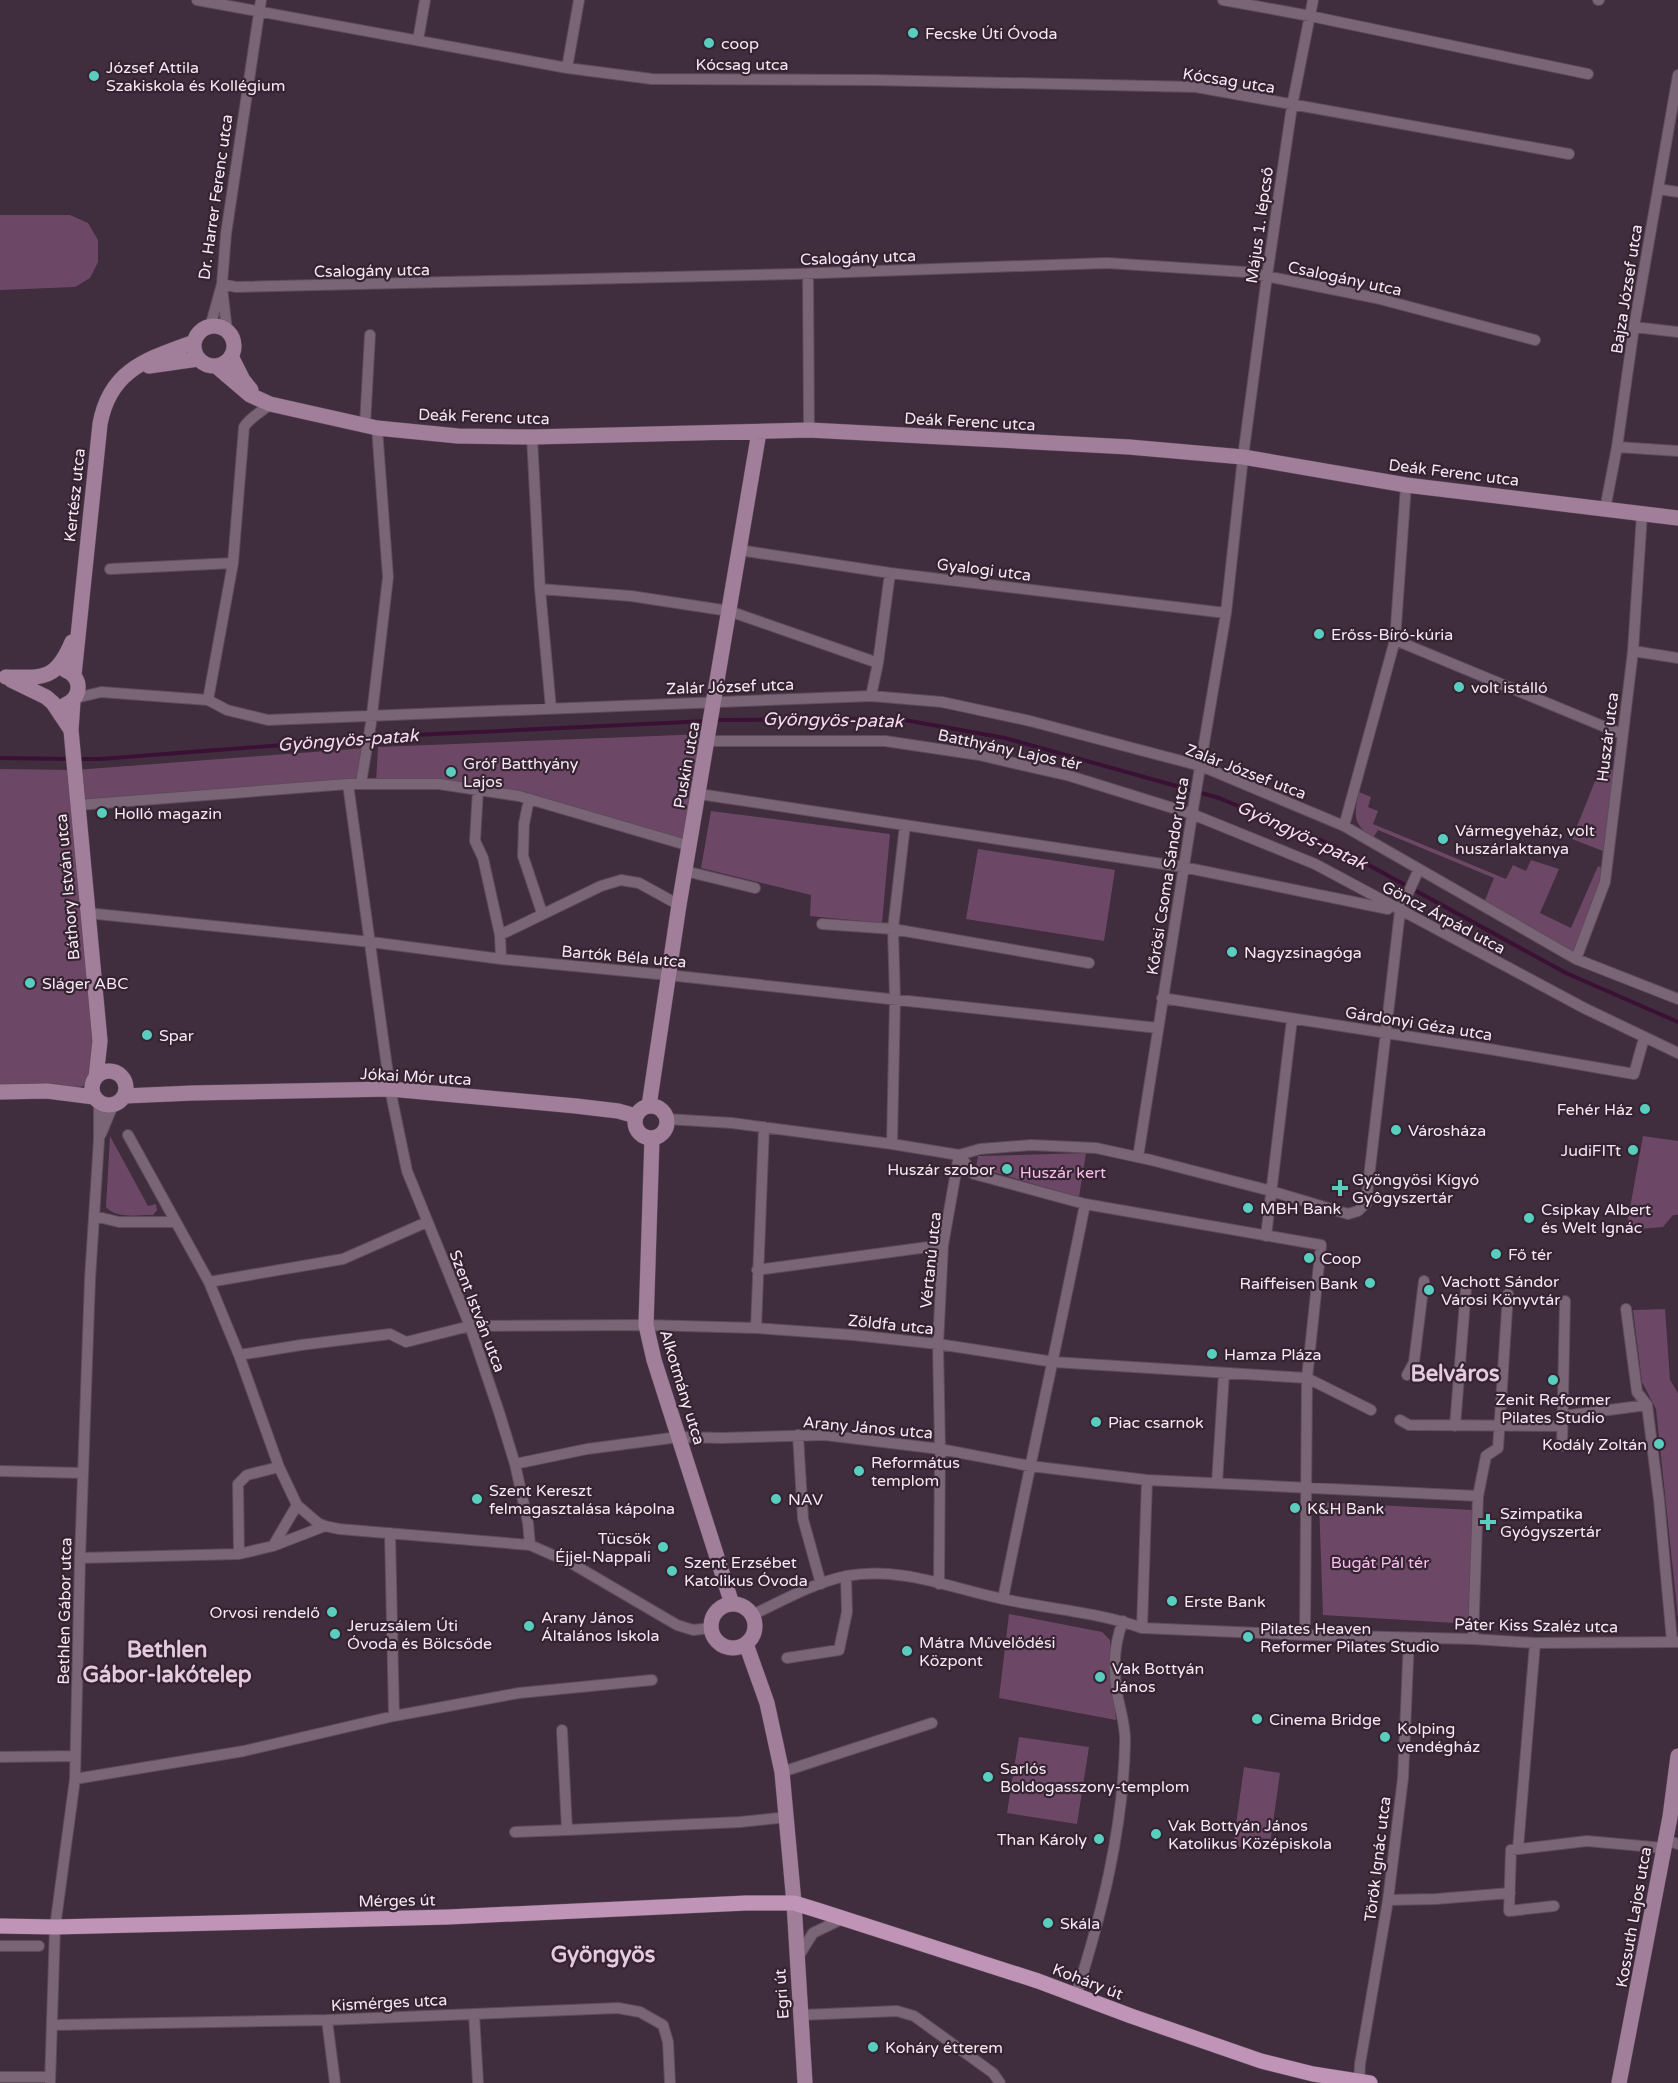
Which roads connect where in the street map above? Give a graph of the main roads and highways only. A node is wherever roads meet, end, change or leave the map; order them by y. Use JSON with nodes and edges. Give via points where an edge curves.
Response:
{"nodes":[{"id":1,"x":794,"y":1904,"type":"joint"},
{"id":2,"x":0,"y":1926,"type":"edge"},
{"id":3,"x":1363,"y":2083,"type":"edge"}],
"edges":[{"from":1,"to":2,"type":"main road","name":"Mérges út","via":[[448,1917]]},
{"from":1,"to":3,"type":"main road","name":"Koháry út","via":[[1076,1995],[1262,2061]]}]}
